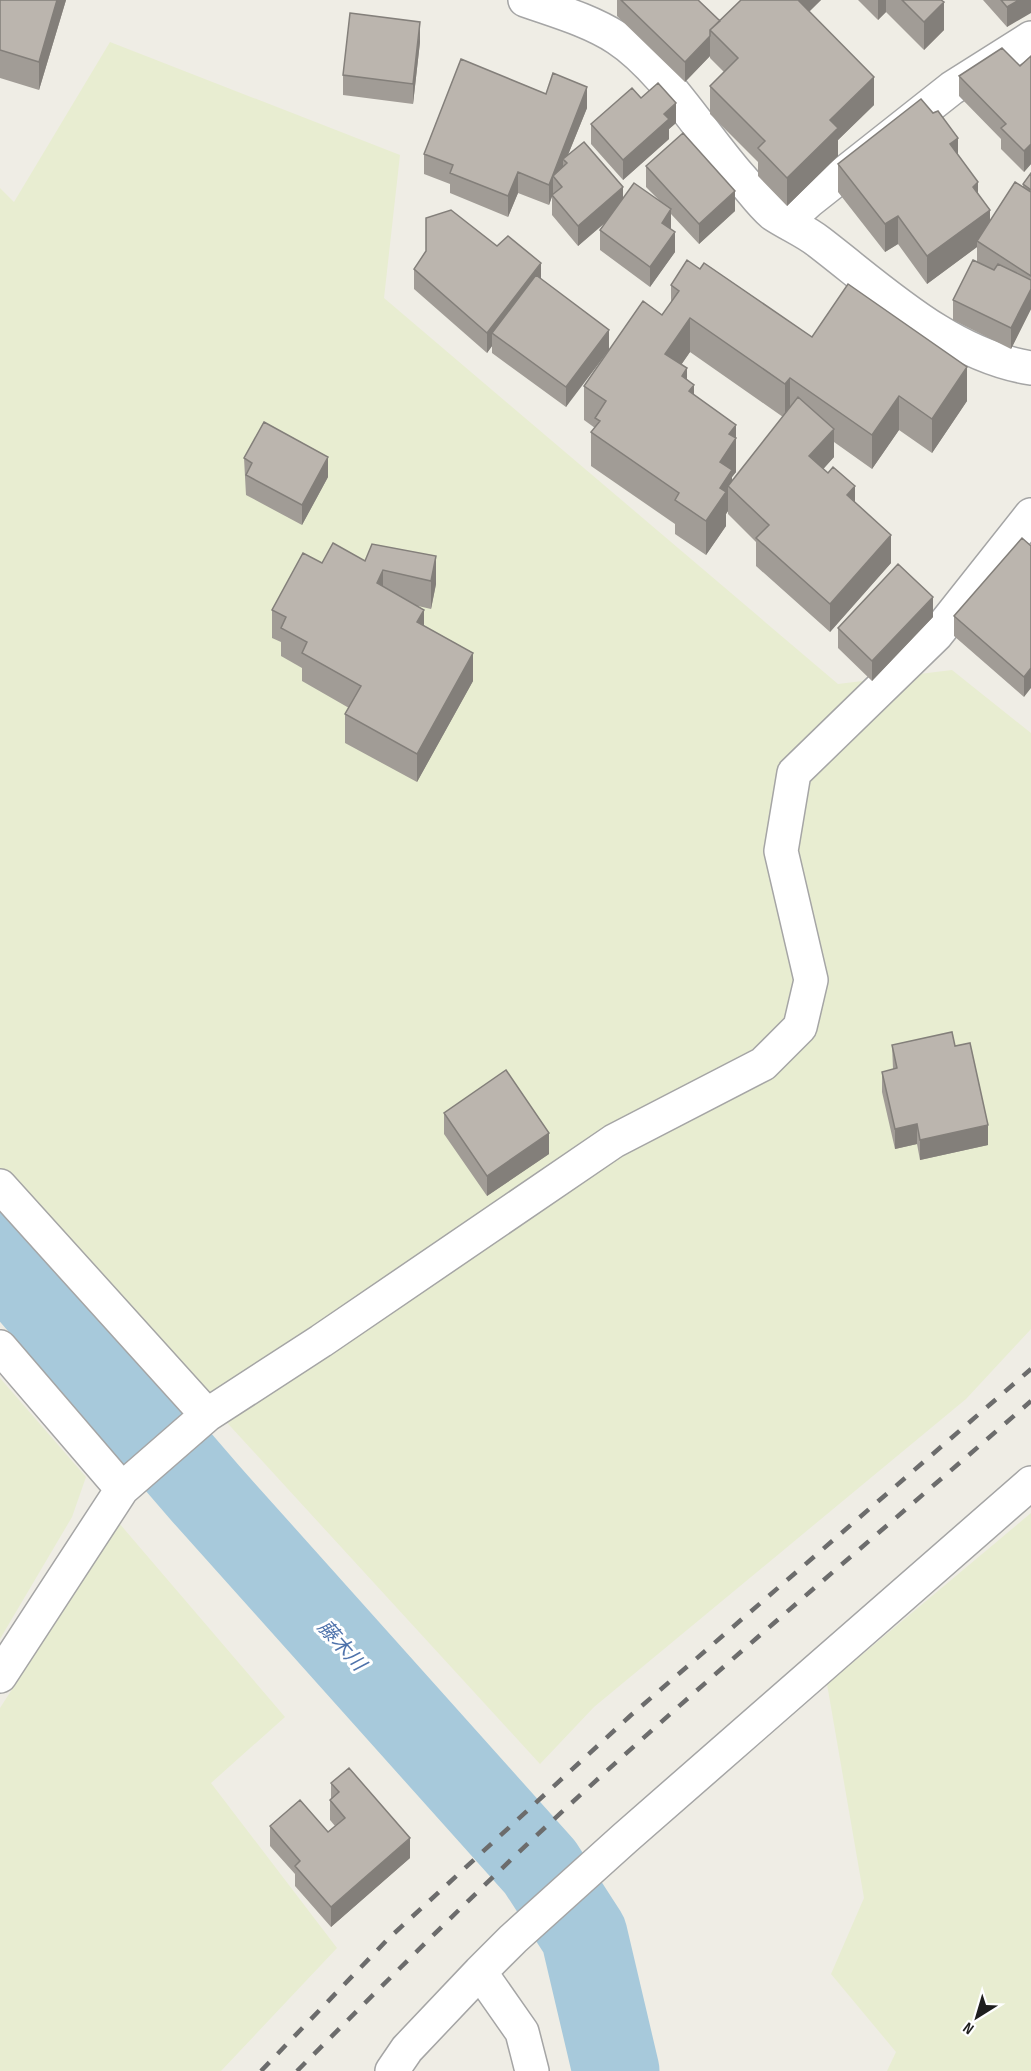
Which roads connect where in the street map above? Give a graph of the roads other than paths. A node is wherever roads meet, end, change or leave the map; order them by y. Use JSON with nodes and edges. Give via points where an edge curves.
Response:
{"nodes":[{"id":1,"x":525,"y":0,"type":"edge"},
{"id":2,"x":1031,"y":38,"type":"edge"},
{"id":3,"x":787,"y":221,"type":"junction"},
{"id":4,"x":1031,"y":368,"type":"edge"},
{"id":5,"x":1031,"y":515,"type":"edge"},
{"id":6,"x":0,"y":1186,"type":"edge"},
{"id":7,"x":0,"y":1347,"type":"edge"},
{"id":8,"x":200,"y":1422,"type":"junction"},
{"id":9,"x":128,"y":1483,"type":"junction"},
{"id":10,"x":1031,"y":1484,"type":"edge"},
{"id":11,"x":0,"y":1676,"type":"edge"},
{"id":12,"x":480,"y":1972,"type":"junction"},
{"id":13,"x":392,"y":2071,"type":"edge"},
{"id":14,"x":532,"y":2071,"type":"edge"}],
"edges":[{"from":1,"to":3,"type":"street","via":[[591,24],[641,58],[738,175],[773,213]]},
{"from":2,"to":3,"type":"street","via":[[952,88]]},
{"from":3,"to":4,"type":"street","via":[[940,332],[1010,365]]},
{"from":5,"to":8,"type":"street","via":[[936,635],[794,773],[782,851],[811,980],[800,1027],[763,1064],[614,1141]]},
{"from":6,"to":8,"type":"street"},
{"from":7,"to":9,"type":"street"},
{"from":8,"to":9,"type":"street"},
{"from":9,"to":11,"type":"street"},
{"from":10,"to":12,"type":"street","via":[[624,1839]]},
{"from":12,"to":13,"type":"street"},
{"from":12,"to":14,"type":"street","via":[[522,2032]]}]}
